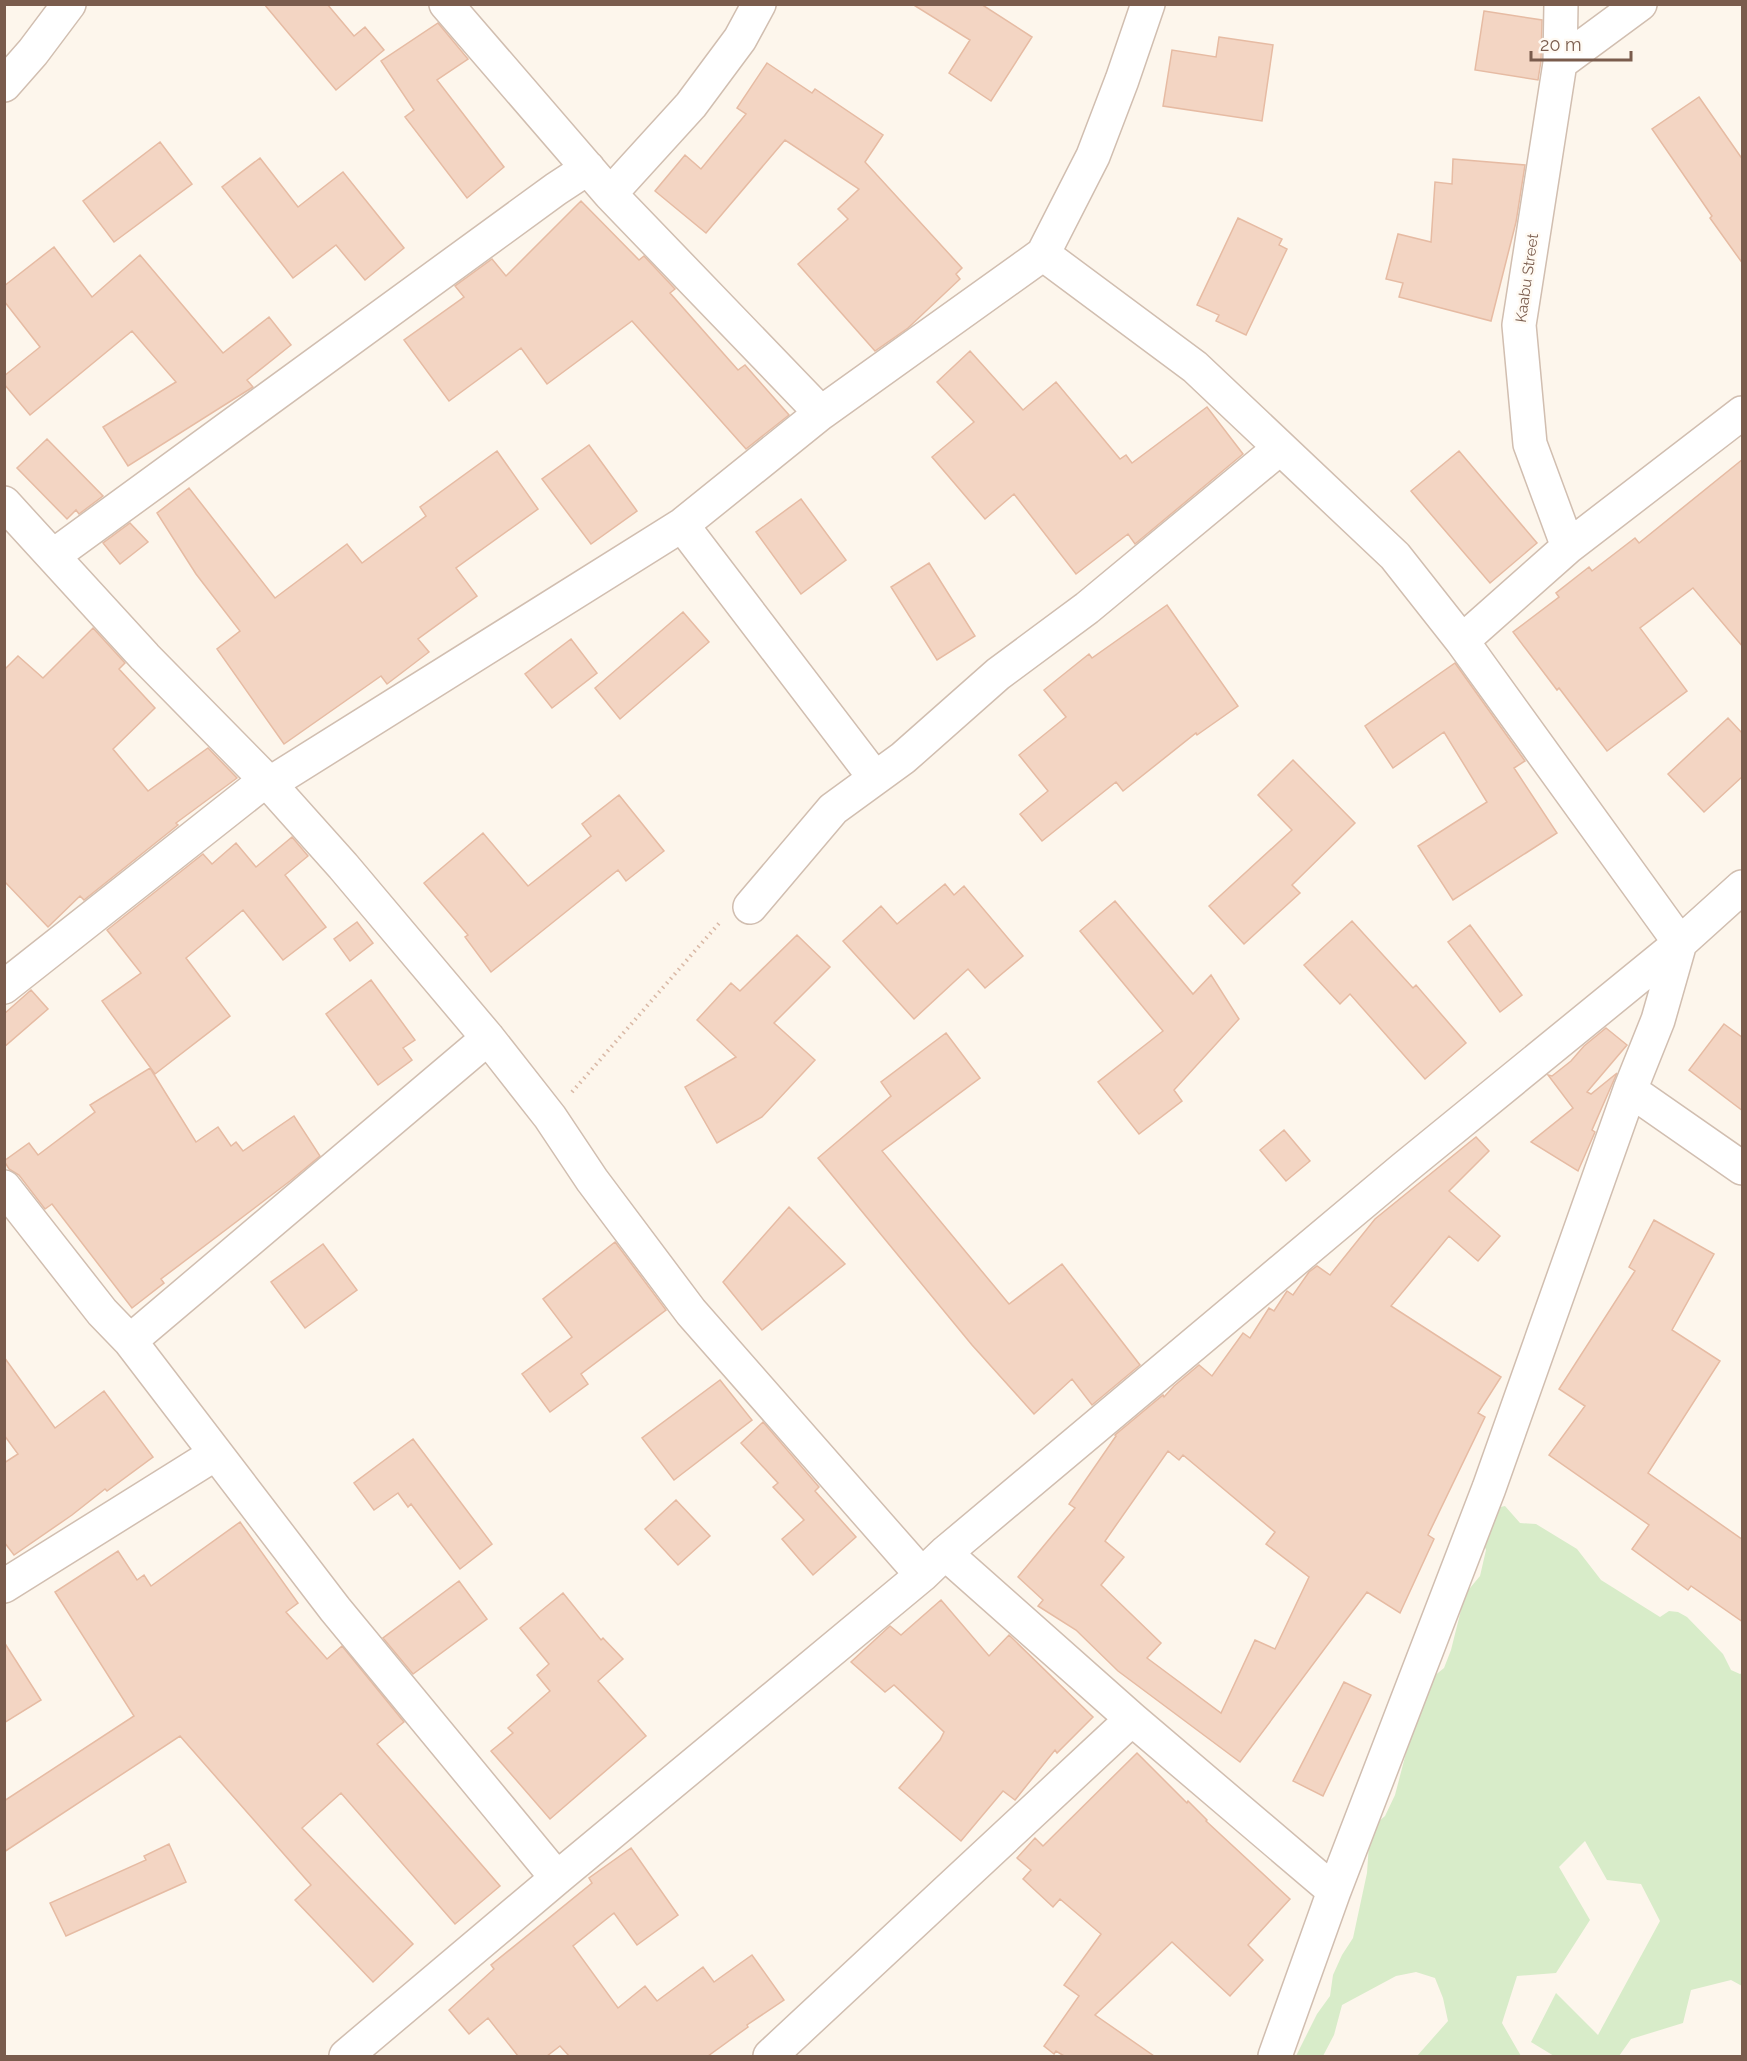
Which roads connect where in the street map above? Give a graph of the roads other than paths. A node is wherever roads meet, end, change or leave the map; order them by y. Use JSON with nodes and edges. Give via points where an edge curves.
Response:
{"nodes":[{"id":1,"x":69,"y":4,"type":"edge"},
{"id":2,"x":446,"y":4,"type":"edge"},
{"id":3,"x":759,"y":4,"type":"edge"},
{"id":4,"x":1148,"y":4,"type":"edge"},
{"id":5,"x":1561,"y":4,"type":"edge"},
{"id":6,"x":1640,"y":4,"type":"edge"},
{"id":7,"x":1560,"y":63,"type":"junction"},
{"id":8,"x":4,"y":85,"type":"edge"},
{"id":9,"x":588,"y":168,"type":"junction"},
{"id":10,"x":610,"y":194,"type":"junction"},
{"id":11,"x":1043,"y":254,"type":"junction"},
{"id":12,"x":821,"y":413,"type":"junction"},
{"id":13,"x":1743,"y":413,"type":"edge"},
{"id":14,"x":1280,"y":448,"type":"junction"},
{"id":15,"x":4,"y":503,"type":"edge"},
{"id":16,"x":682,"y":525,"type":"junction"},
{"id":17,"x":30,"y":542,"type":"edge"},
{"id":18,"x":1568,"y":547,"type":"junction"},
{"id":19,"x":1462,"y":641,"type":"junction"},
{"id":20,"x":875,"y":778,"type":"junction"},
{"id":21,"x":267,"y":782,"type":"junction"},
{"id":22,"x":1743,"y":887,"type":"edge"},
{"id":23,"x":750,"y":907,"type":"road end"},
{"id":24,"x":1680,"y":943,"type":"junction"},
{"id":25,"x":4,"y":987,"type":"edge"},
{"id":26,"x":488,"y":1038,"type":"junction"},
{"id":27,"x":1630,"y":1090,"type":"junction"},
{"id":28,"x":1743,"y":1168,"type":"edge"},
{"id":29,"x":4,"y":1187,"type":"edge"},
{"id":30,"x":130,"y":1341,"type":"junction"},
{"id":31,"x":215,"y":1454,"type":"junction"},
{"id":32,"x":933,"y":1564,"type":"junction"},
{"id":33,"x":4,"y":1586,"type":"edge"},
{"id":34,"x":1132,"y":1719,"type":"junction"},
{"id":35,"x":557,"y":1878,"type":"junction"},
{"id":36,"x":1335,"y":1891,"type":"junction"},
{"id":37,"x":346,"y":2056,"type":"edge"},
{"id":38,"x":770,"y":2056,"type":"edge"},
{"id":39,"x":1275,"y":2056,"type":"edge"}],
"edges":[{"from":1,"to":8,"type":"street"},
{"from":2,"to":9,"type":"street"},
{"from":3,"to":10,"type":"street","via":[[740,39],[691,105]]},
{"from":4,"to":11,"type":"street","via":[[1093,156]]},
{"from":5,"to":7,"type":"street","name":"Kaabu Street"},
{"from":6,"to":7,"type":"street"},
{"from":7,"to":18,"type":"street","name":"Kaabu Street","via":[[1519,325],[1530,444]]},
{"from":9,"to":10,"type":"street"},
{"from":9,"to":17,"type":"street"},
{"from":10,"to":12,"type":"street"},
{"from":11,"to":12,"type":"street"},
{"from":11,"to":14,"type":"street","via":[[1195,367]]},
{"from":12,"to":16,"type":"street"},
{"from":13,"to":18,"type":"street"},
{"from":14,"to":19,"type":"street","via":[[1395,556]]},
{"from":14,"to":20,"type":"street"},
{"from":15,"to":17,"type":"street"},
{"from":16,"to":20,"type":"street"},
{"from":16,"to":21,"type":"street"},
{"from":17,"to":21,"type":"street"},
{"from":18,"to":19,"type":"street"},
{"from":19,"to":24,"type":"street"},
{"from":20,"to":23,"type":"street","via":[[833,809]]},
{"from":21,"to":25,"type":"street"},
{"from":21,"to":26,"type":"street","via":[[344,866]]},
{"from":22,"to":24,"type":"street"},
{"from":24,"to":27,"type":"street","via":[[1658,1020]]},
{"from":24,"to":32,"type":"street","via":[[1403,1169]]},
{"from":26,"to":30,"type":"street"},
{"from":26,"to":32,"type":"street","via":[[692,1312]]},
{"from":27,"to":28,"type":"street"},
{"from":27,"to":36,"type":"street","via":[[1489,1488]]},
{"from":29,"to":30,"type":"street","via":[[102,1312]]},
{"from":30,"to":31,"type":"street"},
{"from":31,"to":33,"type":"street"},
{"from":31,"to":35,"type":"street","via":[[335,1609]]},
{"from":32,"to":34,"type":"street"},
{"from":32,"to":35,"type":"street"},
{"from":34,"to":36,"type":"street"},
{"from":34,"to":38,"type":"street"},
{"from":35,"to":37,"type":"street"},
{"from":36,"to":39,"type":"street"}]}
